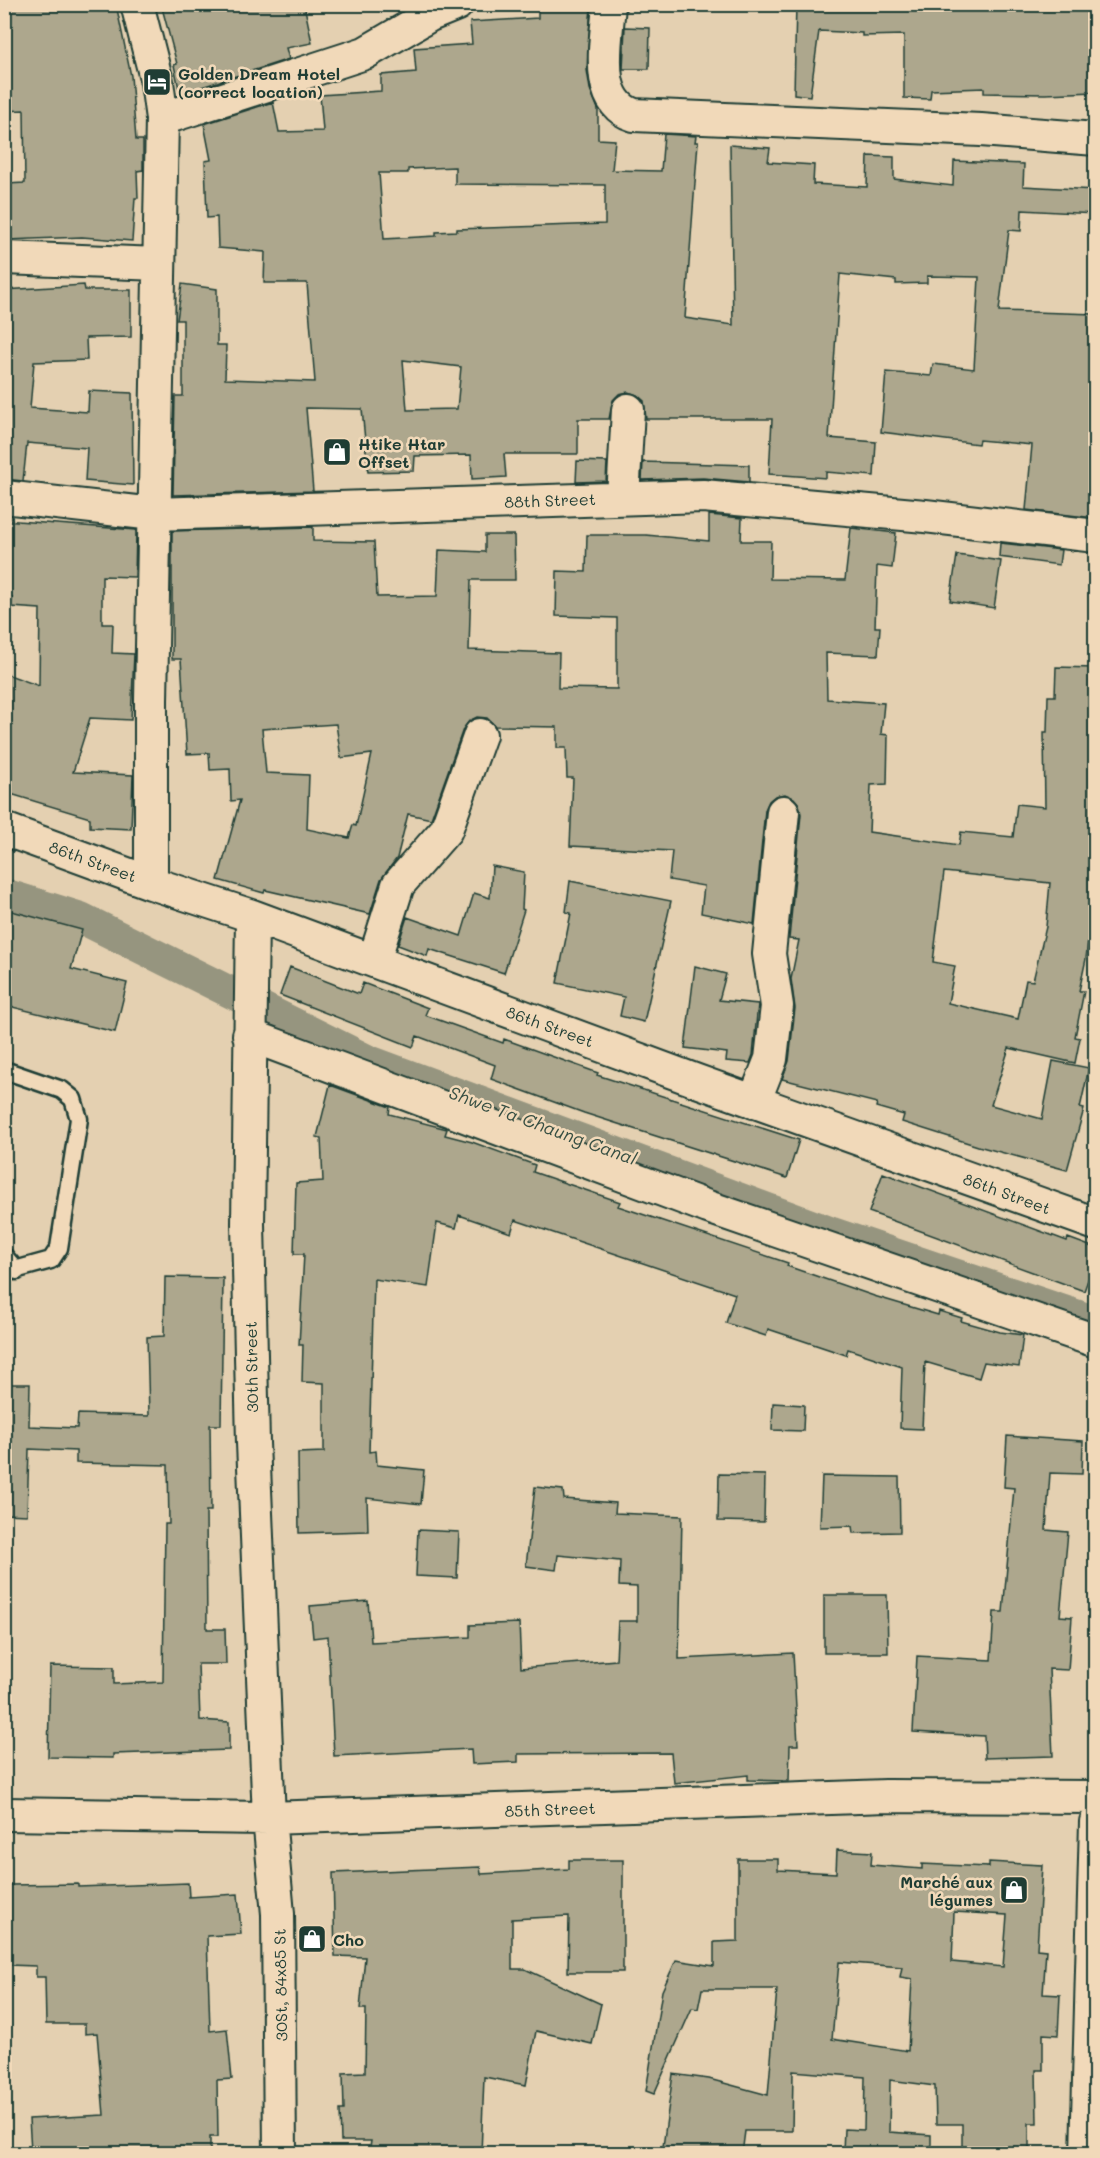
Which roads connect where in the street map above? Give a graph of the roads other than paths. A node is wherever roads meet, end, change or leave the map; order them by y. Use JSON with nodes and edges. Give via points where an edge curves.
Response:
{"nodes":[{"id":1,"x":137,"y":4,"type":"edge"},
{"id":2,"x":457,"y":4,"type":"edge"},
{"id":3,"x":609,"y":4,"type":"edge"},
{"id":4,"x":162,"y":119,"type":"junction"},
{"id":5,"x":1095,"y":139,"type":"edge"},
{"id":6,"x":4,"y":258,"type":"edge"},
{"id":7,"x":159,"y":264,"type":"junction"},
{"id":8,"x":628,"y":410,"type":"dead end"},
{"id":9,"x":4,"y":497,"type":"edge"},
{"id":10,"x":623,"y":498,"type":"junction"},
{"id":11,"x":154,"y":514,"type":"junction"},
{"id":12,"x":1095,"y":536,"type":"edge"},
{"id":13,"x":480,"y":735,"type":"dead end"},
{"id":14,"x":783,"y":812,"type":"dead end"},
{"id":15,"x":4,"y":829,"type":"edge"},
{"id":16,"x":151,"y":883,"type":"junction"},
{"id":17,"x":251,"y":928,"type":"junction"},
{"id":18,"x":374,"y":961,"type":"junction"},
{"id":19,"x":249,"y":1025,"type":"junction"},
{"id":20,"x":4,"y":1070,"type":"edge"},
{"id":21,"x":754,"y":1102,"type":"junction"},
{"id":22,"x":1095,"y":1224,"type":"edge"},
{"id":23,"x":4,"y":1256,"type":"edge"},
{"id":24,"x":11,"y":1272,"type":"edge"},
{"id":25,"x":1095,"y":1341,"type":"edge"},
{"id":26,"x":1095,"y":1797,"type":"edge"},
{"id":27,"x":4,"y":1814,"type":"edge"},
{"id":28,"x":269,"y":1818,"type":"junction"},
{"id":29,"x":1095,"y":1822,"type":"edge"},
{"id":30,"x":1092,"y":2101,"type":"edge"},
{"id":31,"x":280,"y":2154,"type":"edge"},
{"id":32,"x":1087,"y":2154,"type":"edge"}],
"edges":[{"from":1,"to":4,"type":"street"},
{"from":2,"to":4,"type":"street","via":[[365,53]]},
{"from":3,"to":5,"type":"street","via":[[607,88],[618,107],[634,115],[981,130]]},
{"from":4,"to":7,"type":"street"},
{"from":6,"to":7,"type":"street"},
{"from":7,"to":11,"type":"street"},
{"from":8,"to":10,"type":"street"},
{"from":9,"to":11,"type":"street","name":"88th Street"},
{"from":10,"to":11,"type":"street","name":"88th Street"},
{"from":10,"to":12,"type":"street","name":"88th Street","via":[[703,496]]},
{"from":11,"to":16,"type":"street"},
{"from":13,"to":18,"type":"street","via":[[446,830],[398,885]]},
{"from":14,"to":21,"type":"street","via":[[769,954],[777,1006],[771,1059]]},
{"from":15,"to":16,"type":"street","name":"86th Street"},
{"from":16,"to":17,"type":"street","name":"86th Street"},
{"from":17,"to":18,"type":"street","name":"86th Street"},
{"from":17,"to":19,"type":"street","name":"30th Street"},
{"from":18,"to":21,"type":"street","name":"86th Street"},
{"from":19,"to":25,"type":"street","via":[[708,1207]]},
{"from":19,"to":28,"type":"street","name":"30th Street","via":[[253,1443]]},
{"from":20,"to":24,"type":"lane","via":[[62,1090],[73,1099],[79,1119],[60,1248],[51,1260]]},
{"from":21,"to":22,"type":"street","name":"86th Street"},
{"from":23,"to":24,"type":"lane"},
{"from":26,"to":28,"type":"street","name":"85th Street","via":[[886,1796]]},
{"from":27,"to":28,"type":"street","name":"85th Street"},
{"from":28,"to":31,"type":"street","name":"30St, 84x85 St","via":[[279,1925]]},
{"from":29,"to":30,"type":"street"},
{"from":30,"to":32,"type":"street"}]}
